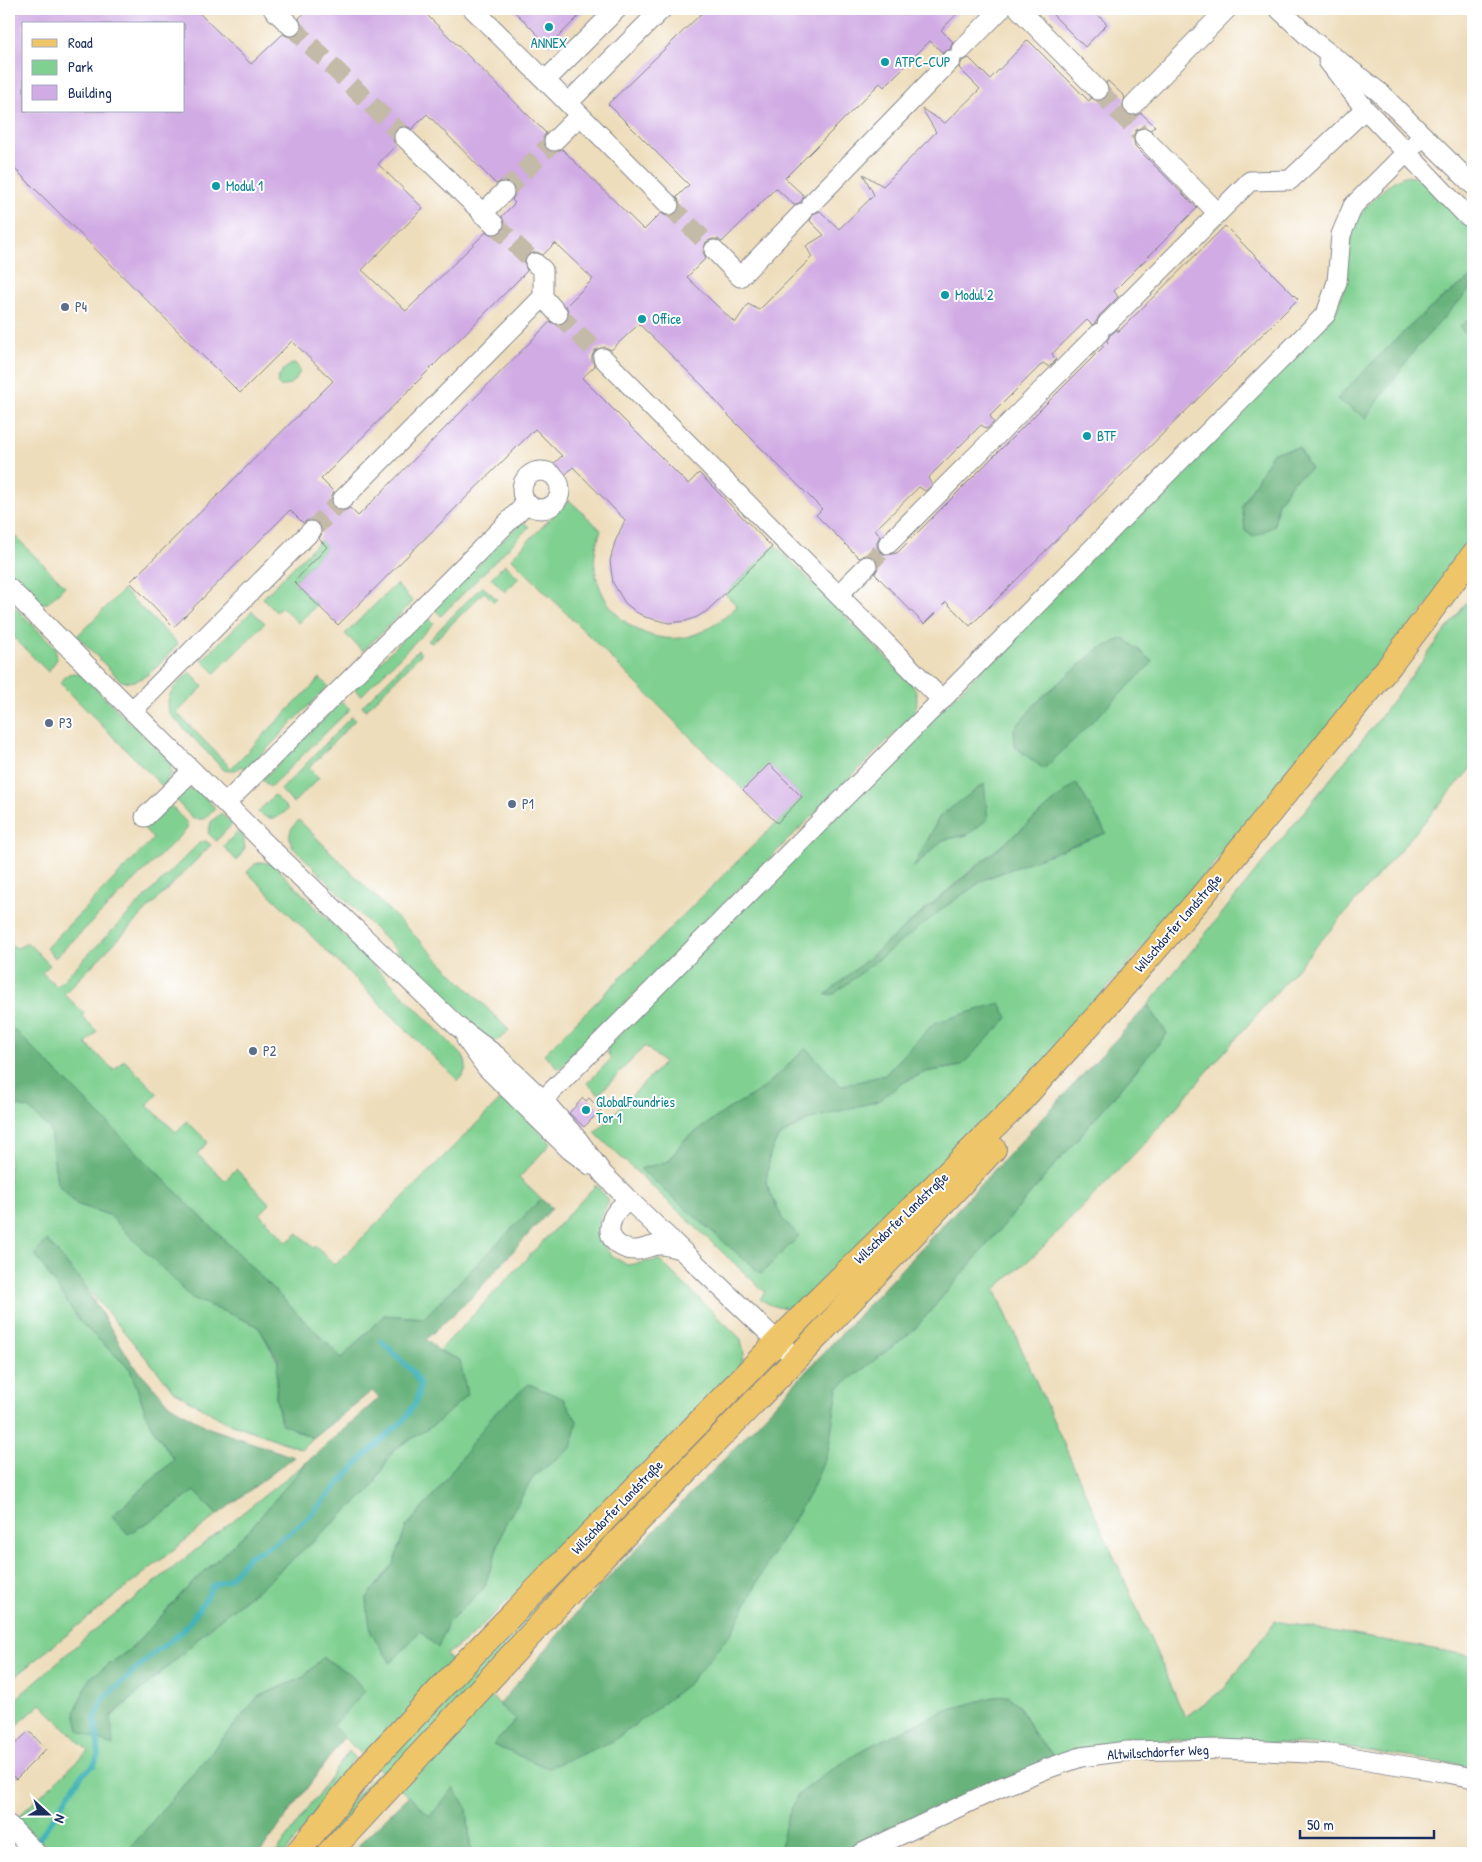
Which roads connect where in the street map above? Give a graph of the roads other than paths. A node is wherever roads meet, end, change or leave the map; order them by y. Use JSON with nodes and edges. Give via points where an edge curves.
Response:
{"nodes":[{"id":1,"x":274,"y":9,"type":"edge"},
{"id":2,"x":473,"y":9,"type":"edge"},
{"id":3,"x":617,"y":9,"type":"edge"},
{"id":4,"x":662,"y":9,"type":"edge"},
{"id":5,"x":1001,"y":9,"type":"edge"},
{"id":6,"x":1019,"y":9,"type":"edge"},
{"id":7,"x":1227,"y":9,"type":"edge"},
{"id":8,"x":1279,"y":9,"type":"edge"},
{"id":9,"x":291,"y":26,"type":"tunnel mouth"},
{"id":10,"x":1312,"y":40,"type":"junction"},
{"id":11,"x":546,"y":80,"type":"junction"},
{"id":12,"x":1098,"y":90,"type":"tunnel mouth"},
{"id":13,"x":1133,"y":105,"type":"dead end"},
{"id":14,"x":574,"y":109,"type":"junction"},
{"id":15,"x":1365,"y":109,"type":"junction"},
{"id":16,"x":1423,"y":136,"type":"junction"},
{"id":17,"x":404,"y":137,"type":"tunnel mouth"},
{"id":18,"x":1144,"y":138,"type":"tunnel mouth"},
{"id":19,"x":554,"y":141,"type":"tunnel mouth"},
{"id":20,"x":1406,"y":153,"type":"junction"},
{"id":21,"x":1473,"y":184,"type":"edge"},
{"id":22,"x":504,"y":192,"type":"tunnel mouth"},
{"id":23,"x":669,"y":205,"type":"tunnel mouth"},
{"id":24,"x":1218,"y":213,"type":"junction"},
{"id":25,"x":1473,"y":219,"type":"edge"},
{"id":26,"x":714,"y":250,"type":"tunnel mouth"},
{"id":27,"x":535,"y":263,"type":"tunnel mouth"},
{"id":28,"x":543,"y":297,"type":"junction"},
{"id":29,"x":558,"y":314,"type":"tunnel mouth"},
{"id":30,"x":603,"y":358,"type":"tunnel mouth"},
{"id":31,"x":342,"y":500,"type":"tunnel mouth"},
{"id":32,"x":526,"y":503,"type":"dead end"},
{"id":33,"x":311,"y":530,"type":"tunnel mouth"},
{"id":34,"x":888,"y":544,"type":"tunnel mouth"},
{"id":35,"x":1473,"y":555,"type":"edge"},
{"id":36,"x":867,"y":566,"type":"tunnel mouth"},
{"id":37,"x":1473,"y":580,"type":"edge"},
{"id":38,"x":9,"y":588,"type":"edge"},
{"id":39,"x":838,"y":595,"type":"junction"},
{"id":40,"x":942,"y":700,"type":"junction"},
{"id":41,"x":132,"y":712,"type":"junction"},
{"id":42,"x":192,"y":771,"type":"junction"},
{"id":43,"x":226,"y":804,"type":"junction"},
{"id":44,"x":145,"y":817,"type":"dead end"},
{"id":45,"x":457,"y":1026,"type":"junction"},
{"id":46,"x":543,"y":1100,"type":"junction"},
{"id":47,"x":603,"y":1174,"type":"junction"},
{"id":48,"x":629,"y":1200,"type":"junction"},
{"id":49,"x":679,"y":1249,"type":"junction"},
{"id":50,"x":778,"y":1342,"type":"junction"},
{"id":51,"x":796,"y":1358,"type":"junction"},
{"id":52,"x":1473,"y":1778,"type":"edge"},
{"id":53,"x":9,"y":1825,"type":"edge"},
{"id":54,"x":33,"y":1850,"type":"edge"},
{"id":55,"x":297,"y":1853,"type":"edge"},
{"id":56,"x":329,"y":1853,"type":"edge"},
{"id":57,"x":862,"y":1853,"type":"edge"}],
"edges":[{"from":1,"to":9,"type":"street"},
{"from":2,"to":11,"type":"street"},
{"from":3,"to":11,"type":"street"},
{"from":4,"to":14,"type":"street"},
{"from":5,"to":26,"type":"street","via":[[740,277]]},
{"from":6,"to":12,"type":"street"},
{"from":7,"to":13,"type":"street"},
{"from":8,"to":10,"type":"street"},
{"from":10,"to":15,"type":"street"},
{"from":10,"to":16,"type":"street","via":[[1379,92]]},
{"from":11,"to":14,"type":"street"},
{"from":14,"to":19,"type":"street"},
{"from":14,"to":23,"type":"street"},
{"from":15,"to":20,"type":"street"},
{"from":15,"to":24,"type":"street","via":[[1290,180],[1250,181]]},
{"from":16,"to":20,"type":"street"},
{"from":16,"to":21,"type":"street"},
{"from":17,"to":22,"type":"street","via":[[488,219]]},
{"from":18,"to":24,"type":"street"},
{"from":20,"to":25,"type":"street"},
{"from":20,"to":40,"type":"street","via":[[1353,206],[1341,235],[1337,282],[1326,314]]},
{"from":24,"to":34,"type":"street"},
{"from":27,"to":28,"type":"street","via":[[542,270]]},
{"from":28,"to":29,"type":"street"},
{"from":28,"to":31,"type":"street"},
{"from":30,"to":39,"type":"street"},
{"from":32,"to":43,"type":"street"},
{"from":33,"to":41,"type":"street"},
{"from":35,"to":50,"type":"main road","name":"Wilschdorfer Landstraße","via":[[1314,759],[1110,1002],[1018,1104]]},
{"from":36,"to":39,"type":"street"},
{"from":37,"to":51,"type":"main road","name":"Wilschdorfer Landstraße","via":[[1258,854],[1142,989],[1048,1093]]},
{"from":38,"to":41,"type":"street"},
{"from":39,"to":40,"type":"street"},
{"from":40,"to":46,"type":"street"},
{"from":41,"to":42,"type":"street"},
{"from":42,"to":43,"type":"street"},
{"from":42,"to":44,"type":"street"},
{"from":43,"to":45,"type":"street"},
{"from":45,"to":46,"type":"street","via":[[497,1056]]},
{"from":45,"to":47,"type":"street","via":[[486,1067],[570,1150]]},
{"from":46,"to":47,"type":"street"},
{"from":47,"to":48,"type":"street"},
{"from":48,"to":49,"type":"street"},
{"from":48,"to":49,"type":"street","via":[[611,1220],[610,1232],[614,1242],[627,1249],[661,1245]]},
{"from":49,"to":50,"type":"street"},
{"from":50,"to":51,"type":"street"},
{"from":50,"to":55,"type":"main road","name":"Wilschdorfer Landstraße","via":[[371,1762]]},
{"from":51,"to":56,"type":"main road","name":"Wilschdorfer Landstraße","via":[[582,1579]]},
{"from":52,"to":57,"type":"street","name":"Altwilschdorfer Weg","via":[[1331,1754],[1220,1749],[1127,1751],[1081,1758],[1046,1769]]},
{"from":53,"to":54,"type":"street"}]}
